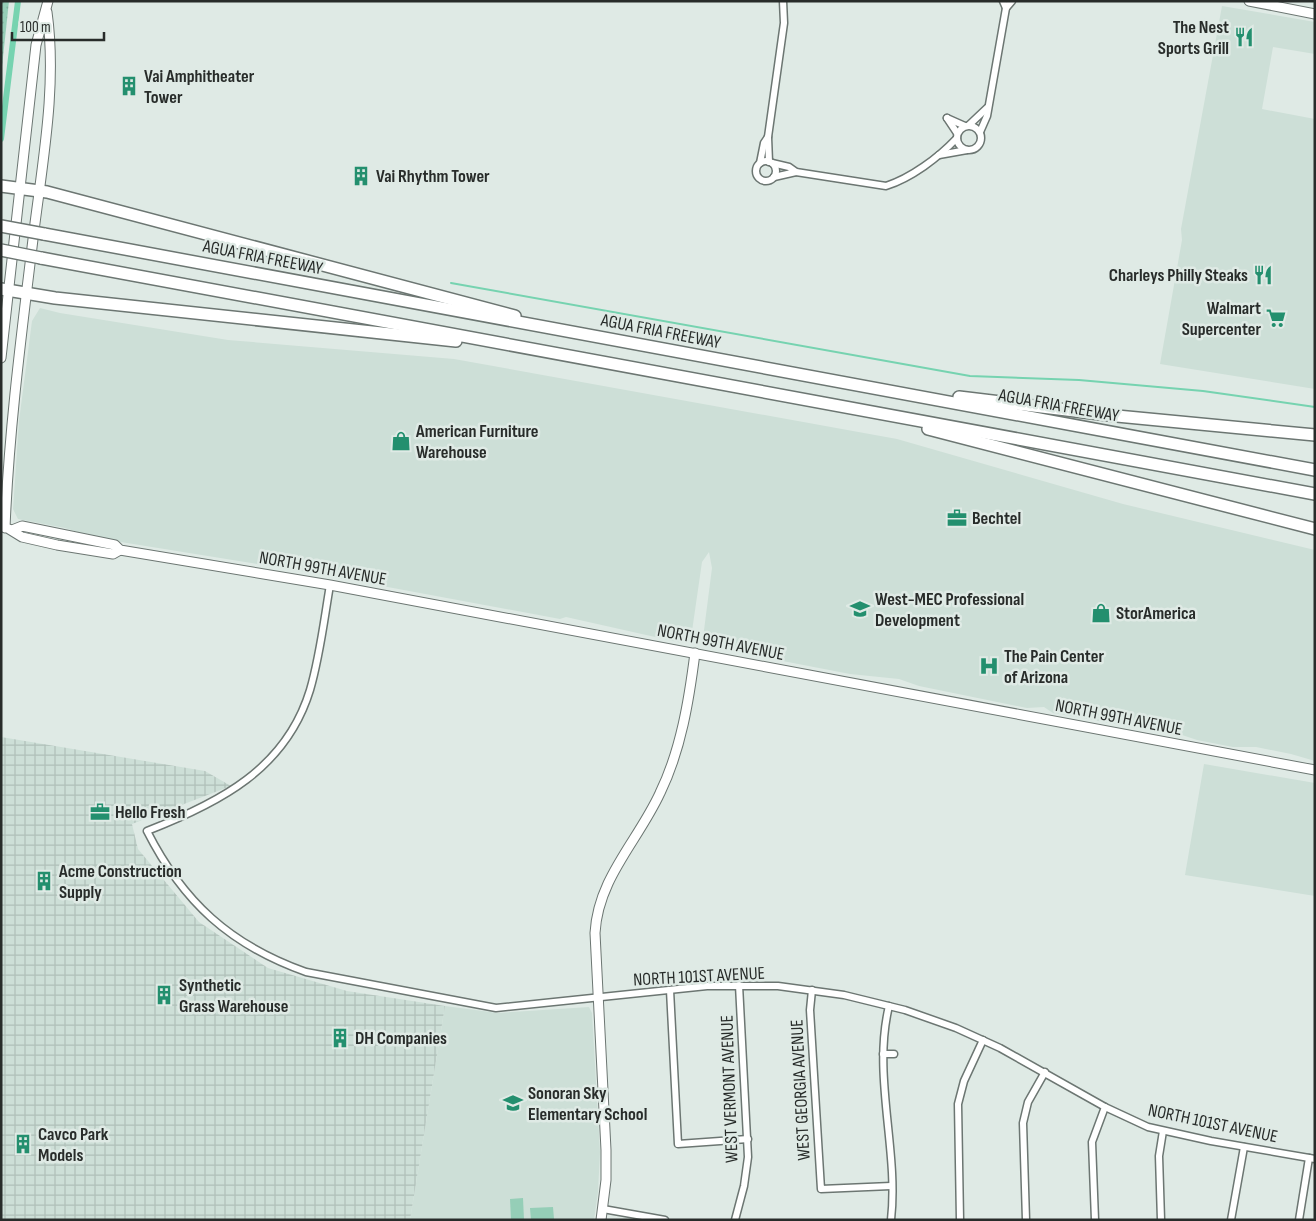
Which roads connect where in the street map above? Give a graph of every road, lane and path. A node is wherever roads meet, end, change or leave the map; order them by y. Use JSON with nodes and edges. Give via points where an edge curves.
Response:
{"nodes":[{"id":1,"x":48,"y":1,"type":"edge"},
{"id":2,"x":783,"y":1,"type":"edge"},
{"id":3,"x":1003,"y":1,"type":"edge"},
{"id":4,"x":1012,"y":1,"type":"edge"},
{"id":5,"x":1249,"y":1,"type":"edge"},
{"id":6,"x":1006,"y":8,"type":"junction"},
{"id":7,"x":47,"y":12,"type":"junction"},
{"id":8,"x":1315,"y":14,"type":"edge"},
{"id":9,"x":987,"y":108,"type":"junction"},
{"id":10,"x":967,"y":126,"type":"junction"},
{"id":11,"x":980,"y":132,"type":"junction"},
{"id":12,"x":957,"y":136,"type":"junction"},
{"id":13,"x":768,"y":137,"type":"junction"},
{"id":14,"x":967,"y":150,"type":"junction"},
{"id":15,"x":939,"y":155,"type":"junction"},
{"id":16,"x":760,"y":163,"type":"junction"},
{"id":17,"x":771,"y":163,"type":"junction"},
{"id":18,"x":796,"y":172,"type":"junction"},
{"id":19,"x":774,"y":177,"type":"junction"},
{"id":20,"x":1,"y":186,"type":"edge"},
{"id":21,"x":20,"y":188,"type":"junction"},
{"id":22,"x":39,"y":191,"type":"junction"},
{"id":23,"x":1,"y":226,"type":"edge"},
{"id":24,"x":1,"y":250,"type":"edge"},
{"id":25,"x":5,"y":290,"type":"edge"},
{"id":26,"x":26,"y":294,"type":"junction"},
{"id":27,"x":570,"y":332,"type":"junction"},
{"id":28,"x":566,"y":355,"type":"junction"},
{"id":29,"x":1,"y":358,"type":"edge"},
{"id":30,"x":869,"y":387,"type":"junction"},
{"id":31,"x":864,"y":410,"type":"junction"},
{"id":32,"x":1315,"y":435,"type":"edge"},
{"id":33,"x":1315,"y":470,"type":"edge"},
{"id":34,"x":1315,"y":494,"type":"edge"},
{"id":35,"x":6,"y":529,"type":"edge"},
{"id":36,"x":1315,"y":529,"type":"edge"},
{"id":37,"x":330,"y":585,"type":"junction"},
{"id":38,"x":695,"y":653,"type":"junction"},
{"id":39,"x":1315,"y":770,"type":"edge"},
{"id":40,"x":739,"y":985,"type":"junction"},
{"id":41,"x":670,"y":990,"type":"junction"},
{"id":42,"x":812,"y":990,"type":"junction"},
{"id":43,"x":598,"y":998,"type":"junction"},
{"id":44,"x":889,"y":1006,"type":"junction"},
{"id":45,"x":983,"y":1040,"type":"junction"},
{"id":46,"x":883,"y":1054,"type":"junction"},
{"id":47,"x":894,"y":1054,"type":"dead end"},
{"id":48,"x":1045,"y":1072,"type":"junction"},
{"id":49,"x":1105,"y":1107,"type":"junction"},
{"id":50,"x":1163,"y":1131,"type":"junction"},
{"id":51,"x":748,"y":1139,"type":"junction"},
{"id":52,"x":1244,"y":1147,"type":"junction"},
{"id":53,"x":1312,"y":1158,"type":"edge"},
{"id":54,"x":891,"y":1186,"type":"junction"},
{"id":55,"x":603,"y":1209,"type":"junction"},
{"id":56,"x":601,"y":1220,"type":"edge"},
{"id":57,"x":665,"y":1220,"type":"edge"},
{"id":58,"x":735,"y":1220,"type":"edge"},
{"id":59,"x":891,"y":1220,"type":"edge"},
{"id":60,"x":960,"y":1220,"type":"edge"},
{"id":61,"x":1026,"y":1220,"type":"edge"},
{"id":62,"x":1095,"y":1220,"type":"edge"},
{"id":63,"x":1161,"y":1220,"type":"edge"},
{"id":64,"x":1231,"y":1220,"type":"edge"},
{"id":65,"x":1299,"y":1220,"type":"edge"}],
"edges":[{"from":1,"to":7,"type":"main road"},
{"from":2,"to":13,"type":"street","via":[[784,23]]},
{"from":3,"to":6,"type":"street"},
{"from":4,"to":6,"type":"street"},
{"from":5,"to":8,"type":"main road"},
{"from":6,"to":9,"type":"street"},
{"from":7,"to":21,"type":"main road","via":[[36,45]]},
{"from":7,"to":22,"type":"main road","via":[[52,48]]},
{"from":9,"to":10,"type":"street"},
{"from":9,"to":11,"type":"street"},
{"from":10,"to":11,"type":"street"},
{"from":10,"to":12,"type":"street"},
{"from":10,"to":12,"type":"street","via":[[947,118]]},
{"from":11,"to":14,"type":"street","via":[[978,147]]},
{"from":12,"to":14,"type":"street","via":[[960,147]]},
{"from":12,"to":15,"type":"street"},
{"from":13,"to":16,"type":"street"},
{"from":13,"to":17,"type":"street"},
{"from":14,"to":15,"type":"street"},
{"from":15,"to":18,"type":"street","via":[[898,182],[886,186]]},
{"from":16,"to":17,"type":"street"},
{"from":16,"to":19,"type":"street","via":[[756,170],[758,178],[766,181]]},
{"from":17,"to":18,"type":"street"},
{"from":17,"to":19,"type":"street","via":[[776,171]]},
{"from":18,"to":19,"type":"street"},
{"from":20,"to":21,"type":"highway"},
{"from":21,"to":22,"type":"highway"},
{"from":21,"to":25,"type":"main road"},
{"from":22,"to":26,"type":"main road"},
{"from":22,"to":27,"type":"highway","via":[[436,293]]},
{"from":23,"to":27,"type":"highway","name":"AGUA FRIA FREEWAY","bridge":true},
{"from":24,"to":28,"type":"highway","bridge":true},
{"from":25,"to":26,"type":"highway"},
{"from":25,"to":29,"type":"main road"},
{"from":26,"to":28,"type":"highway"},
{"from":26,"to":35,"type":"main road","via":[[10,421]]},
{"from":27,"to":30,"type":"highway","name":"AGUA FRIA FREEWAY"},
{"from":28,"to":31,"type":"highway"},
{"from":30,"to":32,"type":"highway"},
{"from":30,"to":33,"type":"highway","name":"AGUA FRIA FREEWAY"},
{"from":31,"to":34,"type":"highway"},
{"from":31,"to":36,"type":"highway","via":[[917,427]]},
{"from":35,"to":37,"type":"main road","name":"NORTH 99TH AVENUE","via":[[22,526],[115,545],[120,550]]},
{"from":37,"to":38,"type":"main road","name":"NORTH 99TH AVENUE"},
{"from":37,"to":43,"type":"street","name":"NORTH 101ST AVENUE","via":[[309,691],[282,743],[256,773],[233,791],[193,813],[147,831],[170,873],[211,919],[243,943],[284,964],[340,980],[496,1008]]},
{"from":38,"to":39,"type":"main road","name":"NORTH 99TH AVENUE"},
{"from":38,"to":43,"type":"main road","via":[[673,762],[653,807],[610,876],[602,895],[595,933]]},
{"from":40,"to":41,"type":"street","name":"NORTH 101ST AVENUE"},
{"from":40,"to":42,"type":"street","name":"NORTH 101ST AVENUE"},
{"from":40,"to":51,"type":"street","name":"WEST VERMONT AVENUE"},
{"from":41,"to":43,"type":"street","name":"NORTH 101ST AVENUE"},
{"from":41,"to":51,"type":"street","via":[[678,1144]]},
{"from":42,"to":44,"type":"street","name":"NORTH 101ST AVENUE"},
{"from":42,"to":54,"type":"street","name":"WEST GEORGIA AVENUE","via":[[810,1010],[821,1189]]},
{"from":43,"to":55,"type":"main road","via":[[606,1150]]},
{"from":44,"to":45,"type":"street","name":"NORTH 101ST AVENUE","via":[[939,1021]]},
{"from":44,"to":46,"type":"street"},
{"from":45,"to":48,"type":"street","name":"NORTH 101ST AVENUE"},
{"from":45,"to":60,"type":"street","via":[[964,1081],[958,1104],[956,1134]]},
{"from":46,"to":47,"type":"street"},
{"from":46,"to":54,"type":"street"},
{"from":48,"to":49,"type":"street","name":"NORTH 101ST AVENUE"},
{"from":48,"to":61,"type":"street","via":[[1028,1102],[1023,1123]]},
{"from":49,"to":50,"type":"street","name":"NORTH 101ST AVENUE"},
{"from":49,"to":62,"type":"street","via":[[1092,1142]]},
{"from":50,"to":52,"type":"street","name":"NORTH 101ST AVENUE"},
{"from":50,"to":63,"type":"street","via":[[1159,1156]]},
{"from":51,"to":58,"type":"street","name":"WEST VERMONT AVENUE","via":[[747,1172]]},
{"from":52,"to":53,"type":"street","name":"NORTH 101ST AVENUE"},
{"from":52,"to":64,"type":"street"},
{"from":53,"to":65,"type":"street"},
{"from":54,"to":59,"type":"street"},
{"from":55,"to":56,"type":"main road"},
{"from":55,"to":57,"type":"street"}]}
